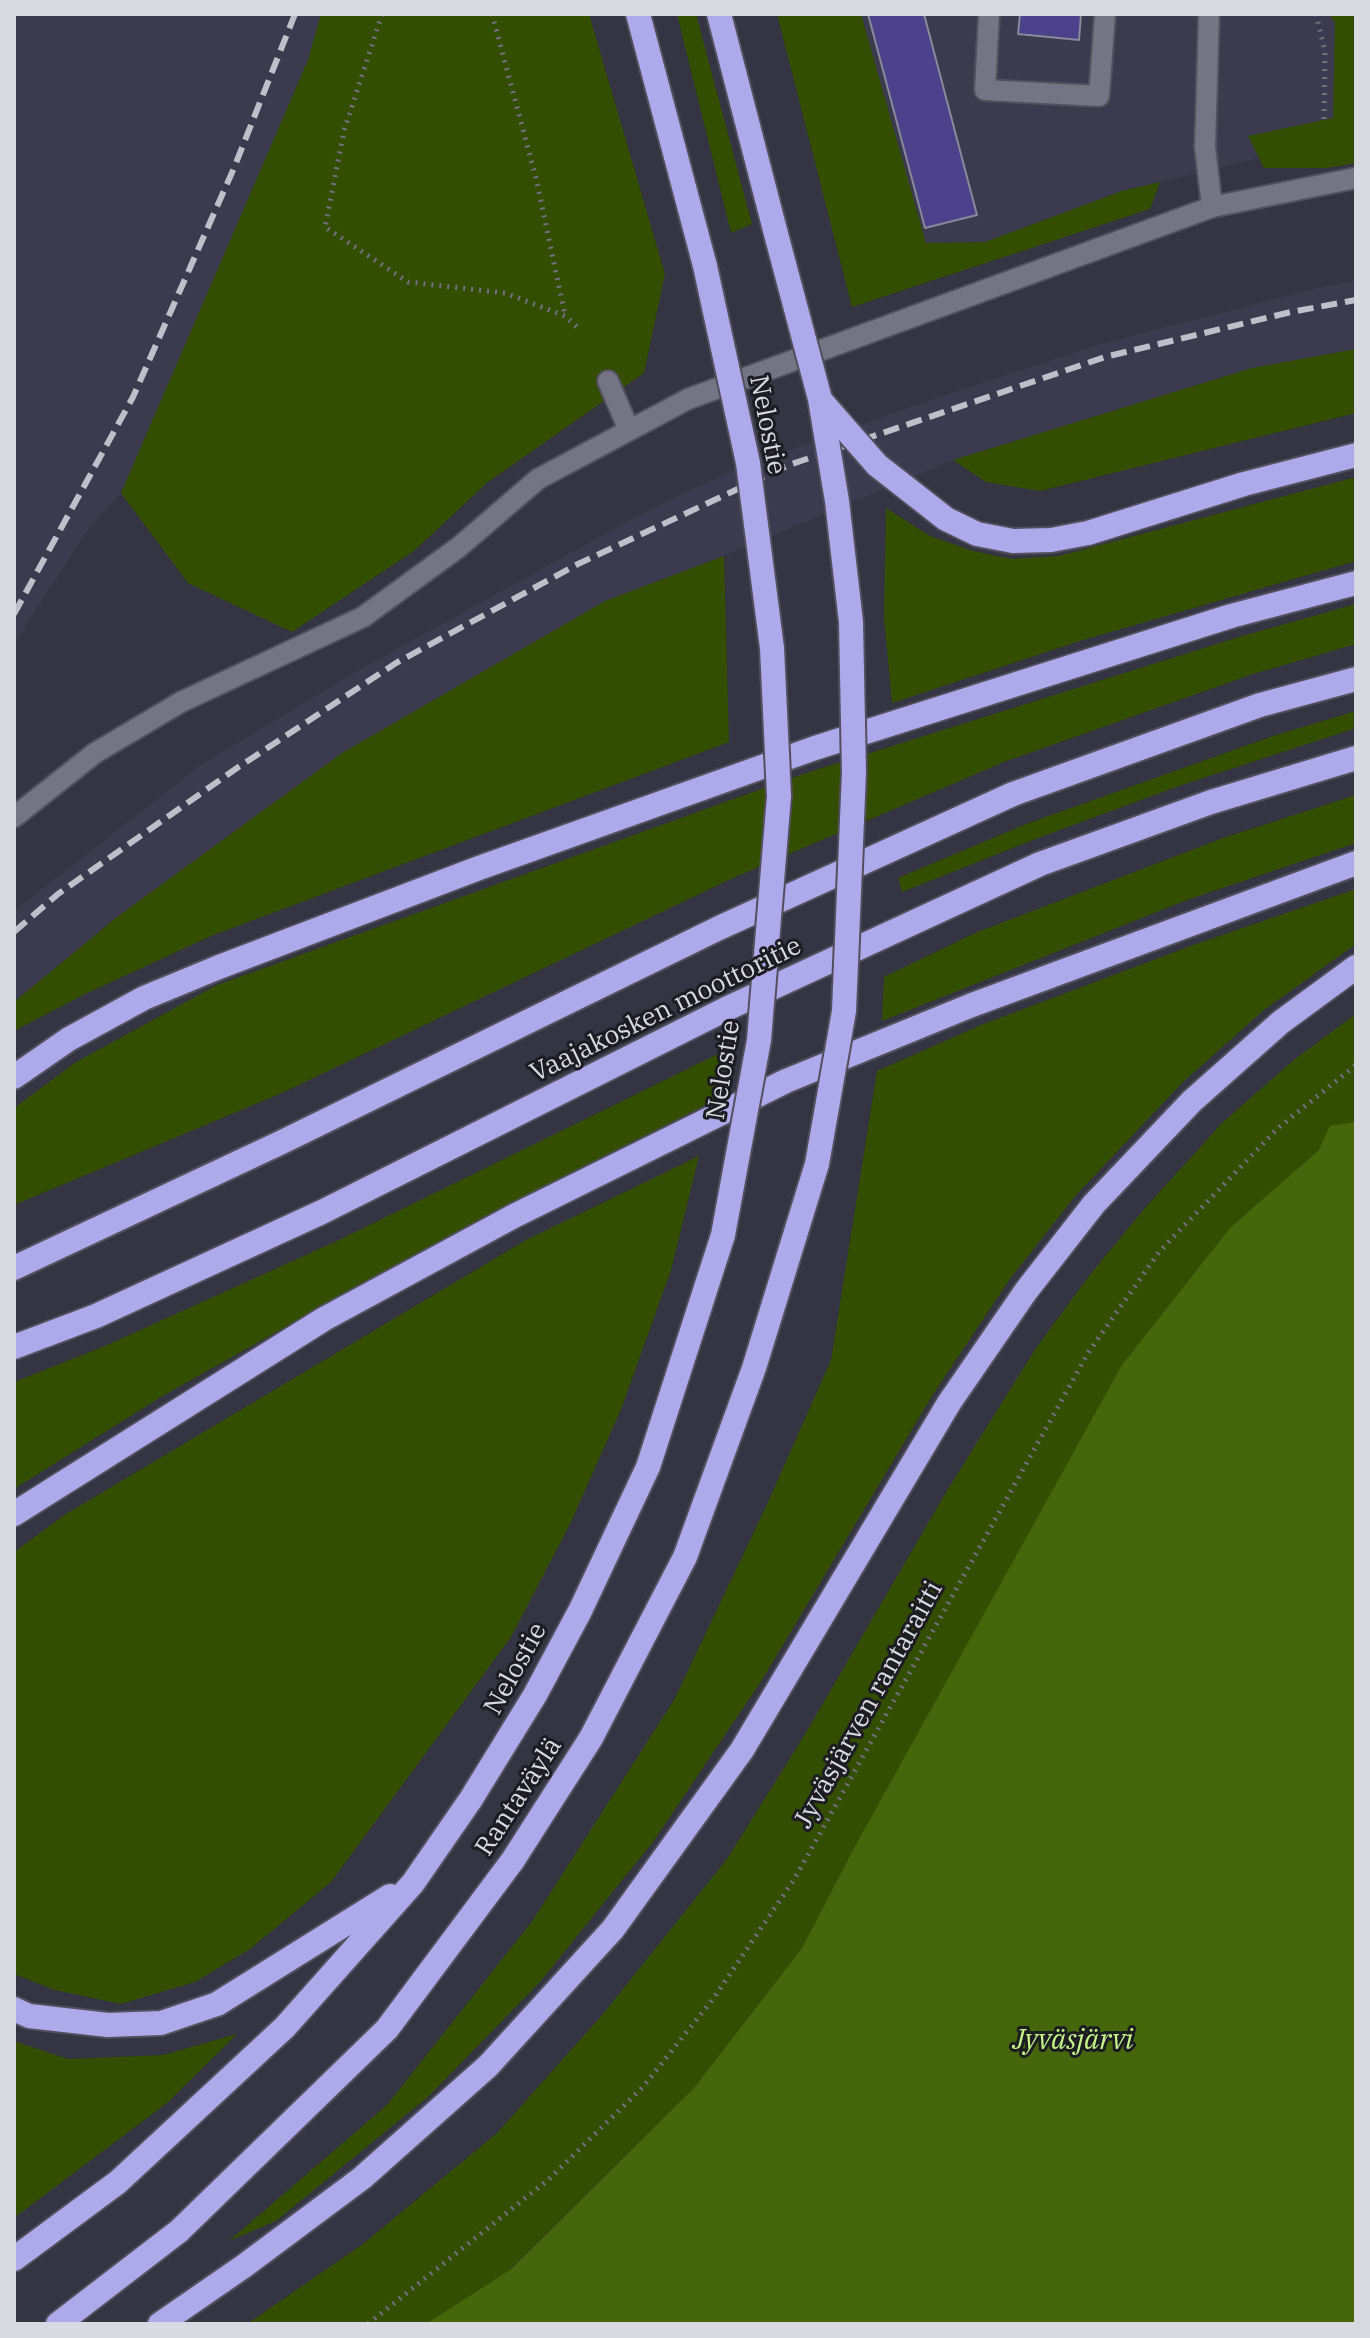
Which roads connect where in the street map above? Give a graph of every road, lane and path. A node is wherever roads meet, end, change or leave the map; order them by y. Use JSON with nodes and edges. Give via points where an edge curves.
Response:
{"nodes":[{"id":1,"x":382,"y":14,"type":"edge"},
{"id":2,"x":492,"y":14,"type":"edge"},
{"id":3,"x":638,"y":14,"type":"edge"},
{"id":4,"x":719,"y":14,"type":"edge"},
{"id":5,"x":989,"y":14,"type":"edge"},
{"id":6,"x":1105,"y":14,"type":"edge"},
{"id":7,"x":1209,"y":14,"type":"edge"},
{"id":8,"x":1316,"y":14,"type":"edge"},
{"id":9,"x":1324,"y":124,"type":"dead end"},
{"id":10,"x":1356,"y":178,"type":"edge"},
{"id":11,"x":1212,"y":207,"type":"junction"},
{"id":12,"x":565,"y":316,"type":"junction"},
{"id":13,"x":577,"y":327,"type":"dead end"},
{"id":14,"x":608,"y":381,"type":"dead end"},
{"id":15,"x":820,"y":399,"type":"junction"},
{"id":16,"x":629,"y":430,"type":"junction"},
{"id":17,"x":1356,"y":455,"type":"edge"},
{"id":18,"x":1356,"y":583,"type":"edge"},
{"id":19,"x":1356,"y":679,"type":"edge"},
{"id":20,"x":1356,"y":758,"type":"edge"},
{"id":21,"x":14,"y":817,"type":"edge"},
{"id":22,"x":1356,"y":863,"type":"edge"},
{"id":23,"x":1356,"y":967,"type":"edge"},
{"id":24,"x":1356,"y":1065,"type":"edge"},
{"id":25,"x":14,"y":1077,"type":"edge"},
{"id":26,"x":817,"y":1164,"type":"joint"},
{"id":27,"x":23,"y":1264,"type":"edge"},
{"id":28,"x":14,"y":1347,"type":"edge"},
{"id":29,"x":14,"y":1514,"type":"edge"},
{"id":30,"x":413,"y":1883,"type":"junction"},
{"id":31,"x":14,"y":2009,"type":"edge"},
{"id":32,"x":14,"y":2259,"type":"edge"},
{"id":33,"x":58,"y":2324,"type":"edge"},
{"id":34,"x":160,"y":2324,"type":"edge"},
{"id":35,"x":368,"y":2324,"type":"edge"}],
"edges":[{"from":1,"to":12,"type":"path","via":[[344,131],[325,227],[408,282],[505,293]]},
{"from":2,"to":12,"type":"path","via":[[536,178]]},
{"from":3,"to":30,"type":"highway","name":"Nelostie","bridge":true,"via":[[705,266],[748,463],[772,648],[779,796],[759,1040],[723,1235],[648,1467],[535,1695]]},
{"from":4,"to":15,"type":"highway","name":"Nelostie","bridge":true},
{"from":5,"to":6,"type":"street","via":[[985,90],[1099,96]]},
{"from":7,"to":11,"type":"street","via":[[1205,147]]},
{"from":8,"to":9,"type":"path","via":[[1325,51]]},
{"from":10,"to":11,"type":"street"},
{"from":11,"to":16,"type":"street","via":[[688,399]]},
{"from":12,"to":13,"type":"path"},
{"from":14,"to":16,"type":"street"},
{"from":15,"to":17,"type":"highway","bridge":true,"via":[[877,465],[946,519],[977,534],[1013,541],[1088,533]]},
{"from":15,"to":26,"type":"highway","name":"Nelostie","bridge":true,"via":[[851,622],[854,772],[844,1011]]},
{"from":16,"to":21,"type":"street","via":[[538,479],[459,547],[363,617],[181,702],[95,753]]},
{"from":18,"to":25,"type":"highway","via":[[1231,616],[815,748],[479,868],[144,998]]},
{"from":19,"to":27,"type":"highway","name":"Vaajakosken moottoritie","via":[[1260,705],[1013,794],[719,928]]},
{"from":20,"to":28,"type":"highway","name":"Vaajakosken moottoritie","via":[[1211,802],[1040,864],[726,1009],[322,1212],[96,1316]]},
{"from":22,"to":29,"type":"highway","via":[[972,1005],[786,1081],[514,1216],[324,1319]]},
{"from":23,"to":34,"type":"highway","via":[[1281,1022],[1192,1101],[1094,1204],[1026,1291],[949,1403],[742,1750],[613,1929],[488,2066],[374,2168]]},
{"from":24,"to":35,"type":"path","name":"Jyväsjärven rantaraitti","via":[[1278,1128],[1159,1252],[1088,1353],[795,1878],[713,1999],[642,2088],[549,2179]]},
{"from":26,"to":33,"type":"highway","name":"Rantaväylä","via":[[754,1368],[685,1557],[591,1738],[513,1860],[387,2029],[179,2231]]},
{"from":30,"to":31,"type":"highway","via":[[217,2004],[161,2023],[108,2025],[29,2016]]},
{"from":30,"to":32,"type":"highway","via":[[285,2027],[118,2182]]}]}
